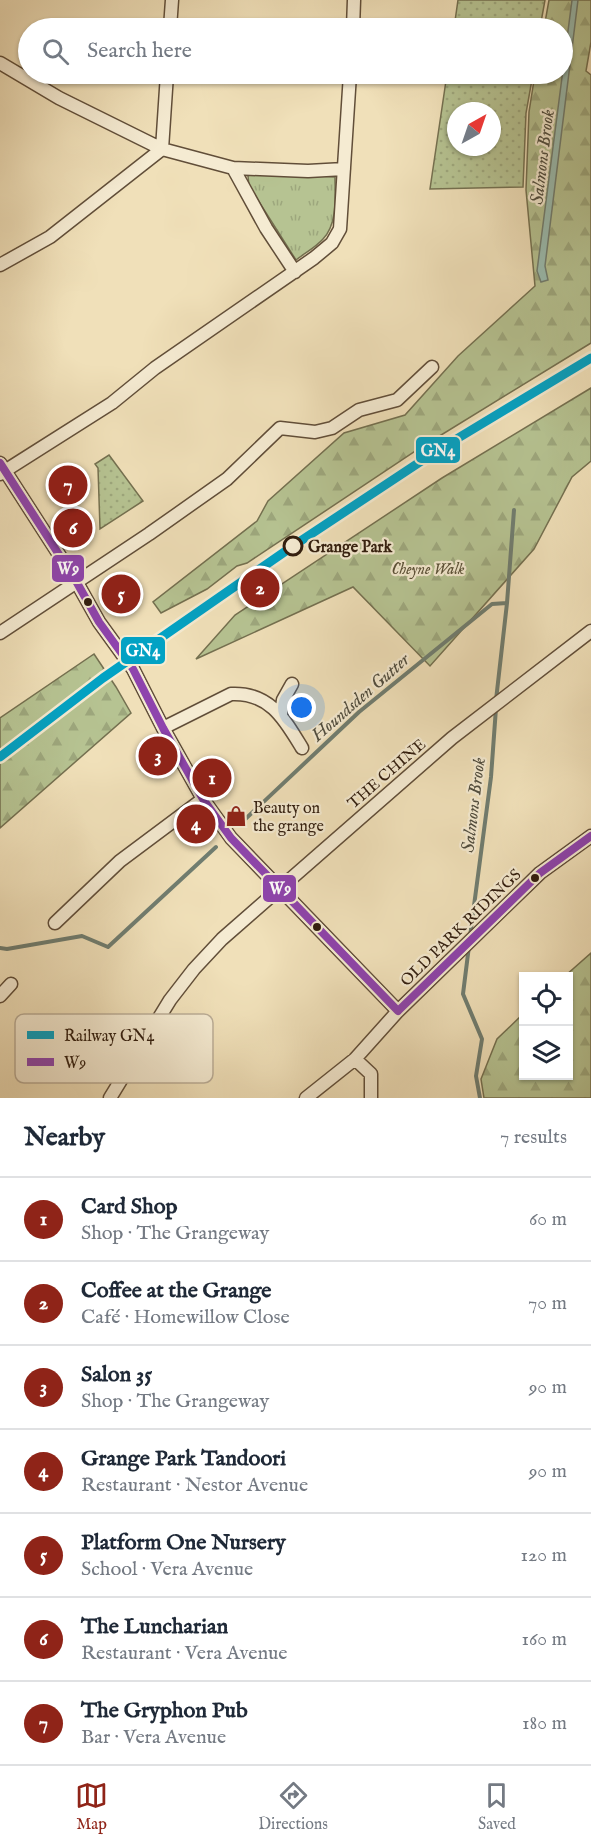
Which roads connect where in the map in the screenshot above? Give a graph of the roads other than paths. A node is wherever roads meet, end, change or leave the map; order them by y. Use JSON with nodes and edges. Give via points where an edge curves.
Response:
{"nodes":[{"id":1,"x":172,"y":0,"type":"edge"},
{"id":2,"x":354,"y":0,"type":"edge"},
{"id":3,"x":171,"y":18,"type":"edge"},
{"id":4,"x":353,"y":18,"type":"edge"},
{"id":5,"x":0,"y":63,"type":"edge"},
{"id":6,"x":18,"y":74,"type":"edge"},
{"id":7,"x":35,"y":84,"type":"edge"},
{"id":8,"x":166,"y":84,"type":"edge"},
{"id":9,"x":349,"y":84,"type":"edge"},
{"id":10,"x":162,"y":149,"type":"junction"},
{"id":11,"x":233,"y":168,"type":"junction"},
{"id":12,"x":344,"y":170,"type":"junction"},
{"id":13,"x":0,"y":265,"type":"edge"},
{"id":14,"x":296,"y":272,"type":"junction"},
{"id":15,"x":432,"y":367,"type":"dead end"},
{"id":16,"x":1,"y":469,"type":"edge"},
{"id":17,"x":76,"y":581,"type":"junction"},
{"id":18,"x":591,"y":631,"type":"edge"},
{"id":19,"x":0,"y":633,"type":"edge"},
{"id":20,"x":292,"y":684,"type":"dead end"},
{"id":21,"x":281,"y":714,"type":"junction"},
{"id":22,"x":163,"y":728,"type":"junction"},
{"id":23,"x":302,"y":748,"type":"dead end"},
{"id":24,"x":203,"y":799,"type":"junction"},
{"id":25,"x":591,"y":836,"type":"edge"},
{"id":26,"x":279,"y":888,"type":"junction"},
{"id":27,"x":55,"y":923,"type":"dead end"},
{"id":28,"x":10,"y":984,"type":"dead end"},
{"id":29,"x":0,"y":996,"type":"edge"},
{"id":30,"x":398,"y":1011,"type":"junction"},
{"id":31,"x":161,"y":1014,"type":"edge"},
{"id":32,"x":358,"y":1055,"type":"junction"},
{"id":33,"x":119,"y":1083,"type":"edge"},
{"id":34,"x":110,"y":1098,"type":"edge"},
{"id":35,"x":306,"y":1098,"type":"edge"},
{"id":36,"x":371,"y":1098,"type":"edge"}],
"edges":[{"from":1,"to":3,"type":"street"},
{"from":2,"to":4,"type":"street"},
{"from":5,"to":6,"type":"street"},
{"from":7,"to":10,"type":"street"},
{"from":8,"to":10,"type":"street"},
{"from":9,"to":12,"type":"street"},
{"from":10,"to":11,"type":"street"},
{"from":10,"to":13,"type":"street","via":[[50,237]]},
{"from":11,"to":12,"type":"street"},
{"from":11,"to":14,"type":"street"},
{"from":12,"to":14,"type":"street","via":[[340,229],[332,243]]},
{"from":14,"to":16,"type":"street","via":[[112,403]]},
{"from":15,"to":17,"type":"street","via":[[397,400],[359,410],[332,428],[315,432],[280,428],[227,479]]},
{"from":16,"to":17,"type":"street"},
{"from":17,"to":19,"type":"street"},
{"from":17,"to":22,"type":"street","via":[[133,669]]},
{"from":18,"to":26,"type":"street","name":"THE CHINE","via":[[452,738]]},
{"from":20,"to":21,"type":"street"},
{"from":21,"to":22,"type":"street","via":[[249,695],[231,694]]},
{"from":21,"to":23,"type":"street"},
{"from":22,"to":24,"type":"street"},
{"from":24,"to":26,"type":"street","via":[[231,838]]},
{"from":24,"to":27,"type":"street","via":[[120,861]]},
{"from":25,"to":30,"type":"street","name":"OLD PARK RIDINGS","via":[[540,873]]},
{"from":26,"to":30,"type":"street"},
{"from":26,"to":31,"type":"street","name":"THE CHINE","via":[[194,969]]},
{"from":28,"to":29,"type":"street"},
{"from":30,"to":32,"type":"street","name":"OLD PARK RIDINGS"},
{"from":32,"to":35,"type":"street","name":"OLD PARK RIDINGS"},
{"from":32,"to":36,"type":"street","via":[[371,1074]]},
{"from":33,"to":34,"type":"street","name":"THE CHINE"}]}
